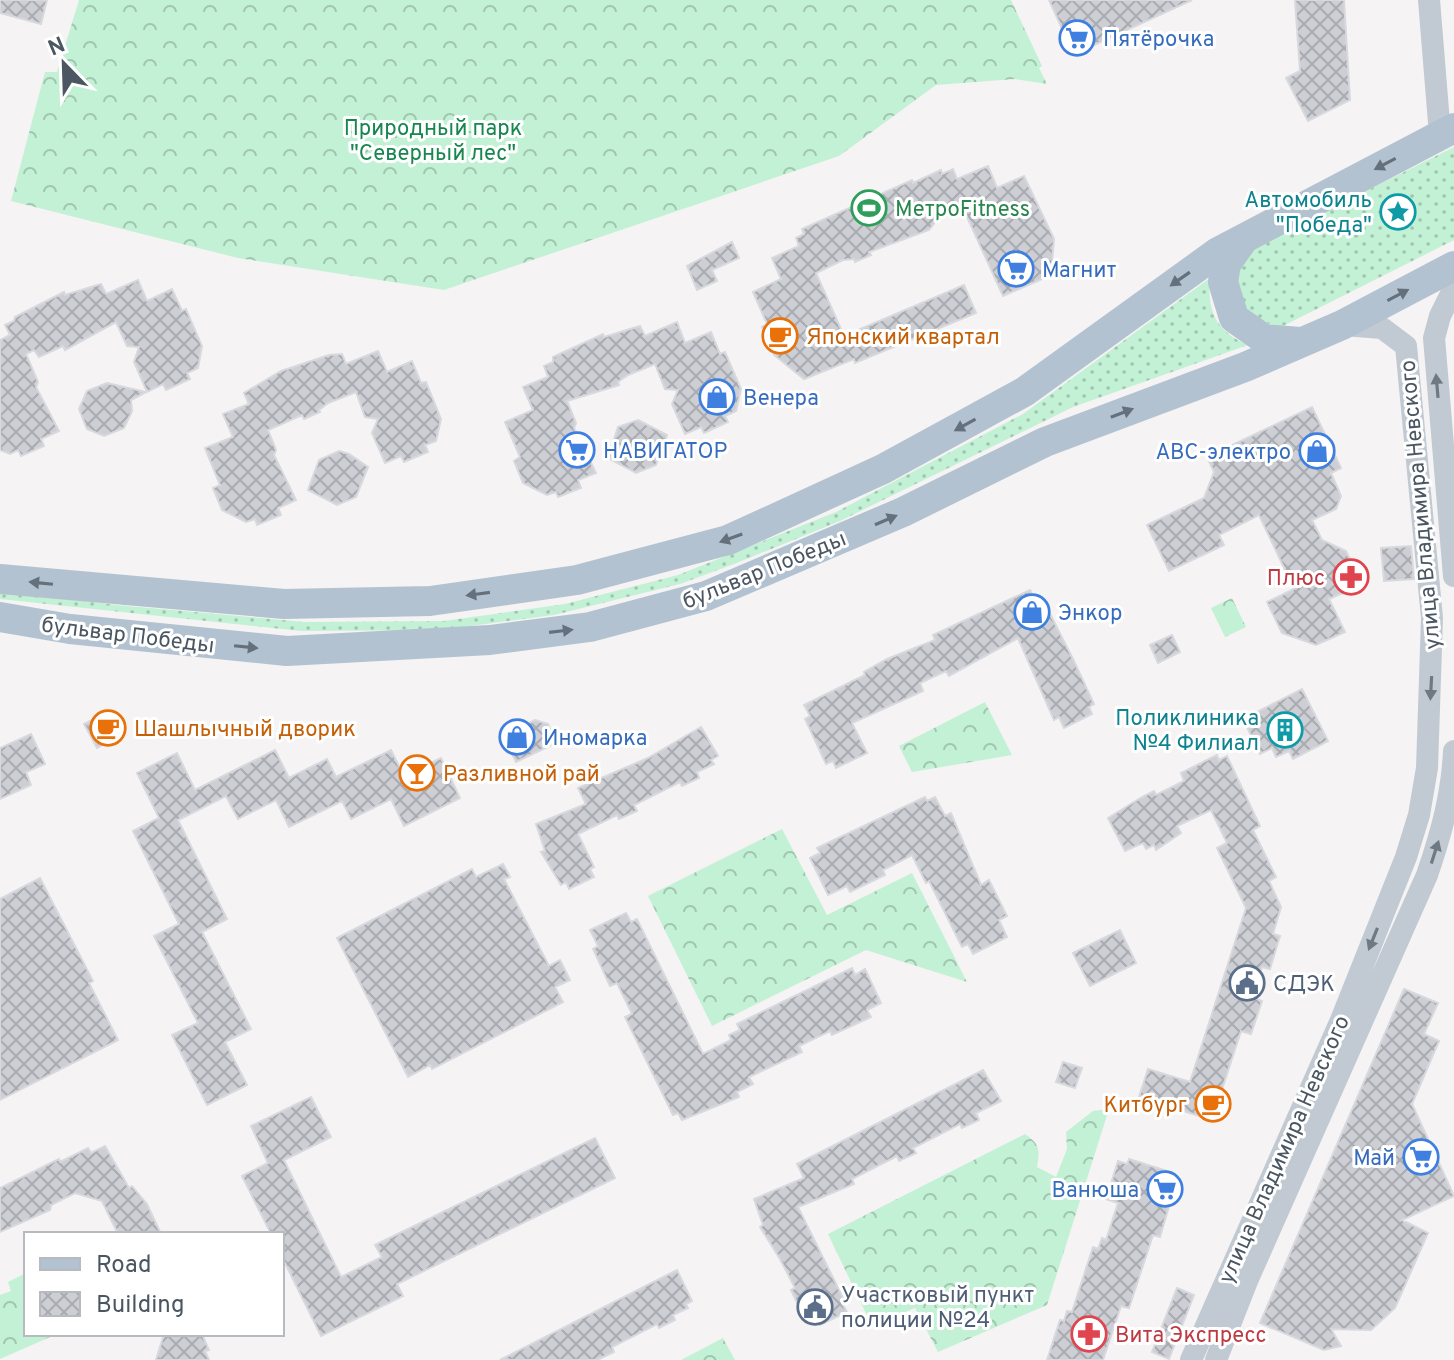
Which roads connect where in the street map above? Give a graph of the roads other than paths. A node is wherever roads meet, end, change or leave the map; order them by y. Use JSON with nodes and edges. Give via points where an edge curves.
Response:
{"nodes":[{"id":1,"x":1429,"y":0,"type":"edge"},
{"id":2,"x":1447,"y":131,"type":"edge"},
{"id":3,"x":1245,"y":237,"type":"junction"},
{"id":4,"x":1454,"y":266,"type":"edge"},
{"id":5,"x":1454,"y":288,"type":"edge"},
{"id":6,"x":1342,"y":325,"type":"junction"},
{"id":7,"x":1302,"y":342,"type":"junction"},
{"id":8,"x":1454,"y":576,"type":"edge"},
{"id":9,"x":0,"y":579,"type":"edge"},
{"id":10,"x":0,"y":617,"type":"edge"},
{"id":11,"x":1454,"y":751,"type":"edge"},
{"id":12,"x":1191,"y":1360,"type":"edge"},
{"id":13,"x":1216,"y":1360,"type":"edge"}],
"edges":[{"from":1,"to":2,"type":"street"},
{"from":2,"to":3,"type":"main road","name":"бульвар Победы","one_way":true},
{"from":3,"to":7,"type":"main road","name":"бульвар Победы","via":[[1226,264],[1223,282],[1234,318],[1264,339]]},
{"from":3,"to":9,"type":"main road","name":"бульвар Победы","one_way":true,"via":[[1024,392],[883,469],[713,544],[577,580],[430,601],[284,604]]},
{"from":6,"to":4,"type":"main road","name":"бульвар Победы","one_way":true},
{"from":8,"to":5,"type":"street","name":"улица Владимира Невского","one_way":true,"via":[[1434,356],[1440,316]]},
{"from":6,"to":7,"type":"main road","name":"бульвар Победы"},
{"from":6,"to":12,"type":"street","name":"улица Владимира Невского","one_way":true,"via":[[1382,328],[1406,346],[1432,618],[1427,768],[1419,815],[1400,872],[1341,1020]]},
{"from":10,"to":7,"type":"main road","name":"бульвар Победы","one_way":true,"via":[[287,651],[490,640],[590,627],[706,596],[903,512],[1045,442]]},
{"from":13,"to":11,"type":"street","name":"улица Владимира Невского","one_way":true,"via":[[1427,875],[1446,812]]}]}
